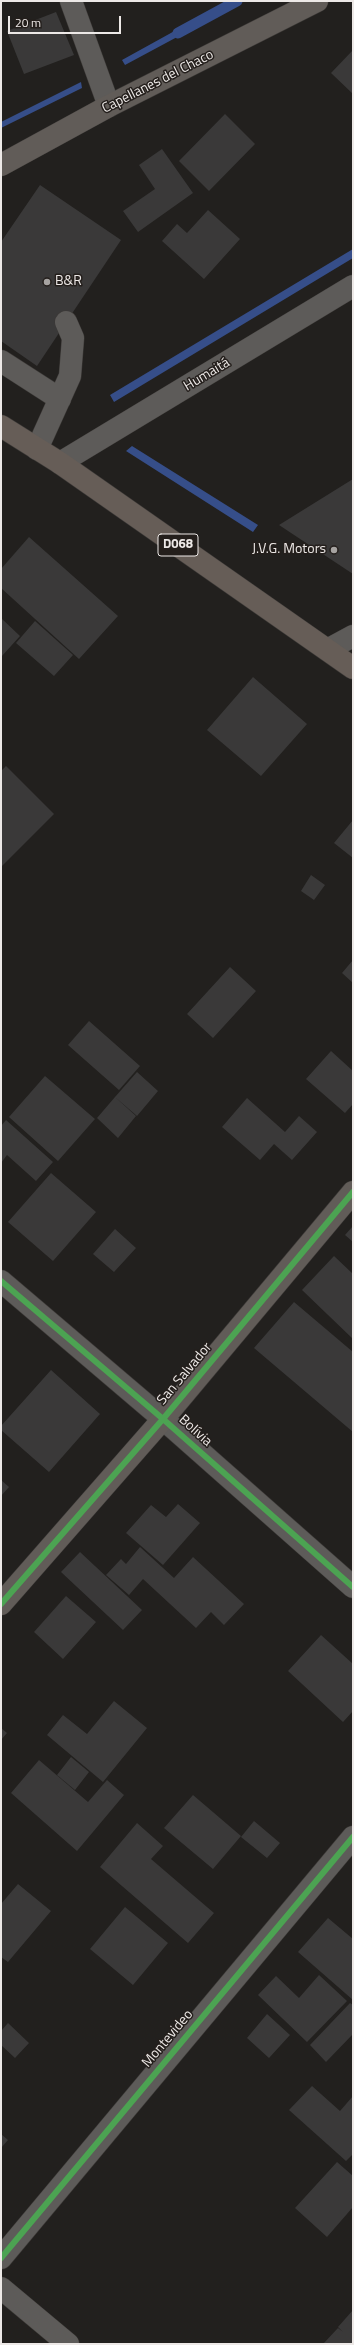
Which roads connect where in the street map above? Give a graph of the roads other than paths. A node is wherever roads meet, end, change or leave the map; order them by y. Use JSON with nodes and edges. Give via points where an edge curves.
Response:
{"nodes":[{"id":1,"x":71,"y":1,"type":"edge"},
{"id":2,"x":310,"y":3,"type":"edge"},
{"id":3,"x":109,"y":106,"type":"junction"},
{"id":4,"x":1,"y":165,"type":"edge"},
{"id":5,"x":353,"y":286,"type":"edge"},
{"id":6,"x":66,"y":322,"type":"dead end"},
{"id":7,"x":1,"y":361,"type":"edge"},
{"id":8,"x":60,"y":398,"type":"junction"},
{"id":9,"x":1,"y":426,"type":"edge"},
{"id":10,"x":37,"y":449,"type":"junction"},
{"id":11,"x":60,"y":463,"type":"junction"},
{"id":12,"x":353,"y":636,"type":"edge"},
{"id":13,"x":329,"y":649,"type":"junction"},
{"id":14,"x":353,"y":668,"type":"edge"},
{"id":15,"x":353,"y":1192,"type":"edge"},
{"id":16,"x":1,"y":1281,"type":"edge"},
{"id":17,"x":163,"y":1419,"type":"junction"},
{"id":18,"x":353,"y":1587,"type":"edge"},
{"id":19,"x":1,"y":1604,"type":"edge"},
{"id":20,"x":353,"y":1837,"type":"edge"},
{"id":21,"x":1,"y":2258,"type":"edge"},
{"id":22,"x":1,"y":2288,"type":"edge"},
{"id":23,"x":68,"y":2344,"type":"edge"}],
"edges":[{"from":1,"to":3,"type":"street"},
{"from":2,"to":3,"type":"street","name":"Capellanes del Chaco"},
{"from":3,"to":4,"type":"street","name":"Capellanes del Chaco"},
{"from":5,"to":11,"type":"street","name":"Humaitá"},
{"from":6,"to":8,"type":"street","via":[[74,338],[70,376]]},
{"from":7,"to":8,"type":"street"},
{"from":8,"to":10,"type":"street"},
{"from":9,"to":10,"type":"main road","number":"D068"},
{"from":10,"to":11,"type":"main road","number":"D068"},
{"from":11,"to":13,"type":"main road","number":"D068"},
{"from":12,"to":13,"type":"street"},
{"from":13,"to":14,"type":"main road","number":"D068"},
{"from":15,"to":17,"type":"street","name":"San Salvador"},
{"from":16,"to":17,"type":"street","name":"Bolívia"},
{"from":17,"to":18,"type":"street","name":"Bolívia"},
{"from":17,"to":19,"type":"street","name":"San Salvador"},
{"from":20,"to":21,"type":"street","name":"Montevideo"},
{"from":22,"to":23,"type":"street"}]}
